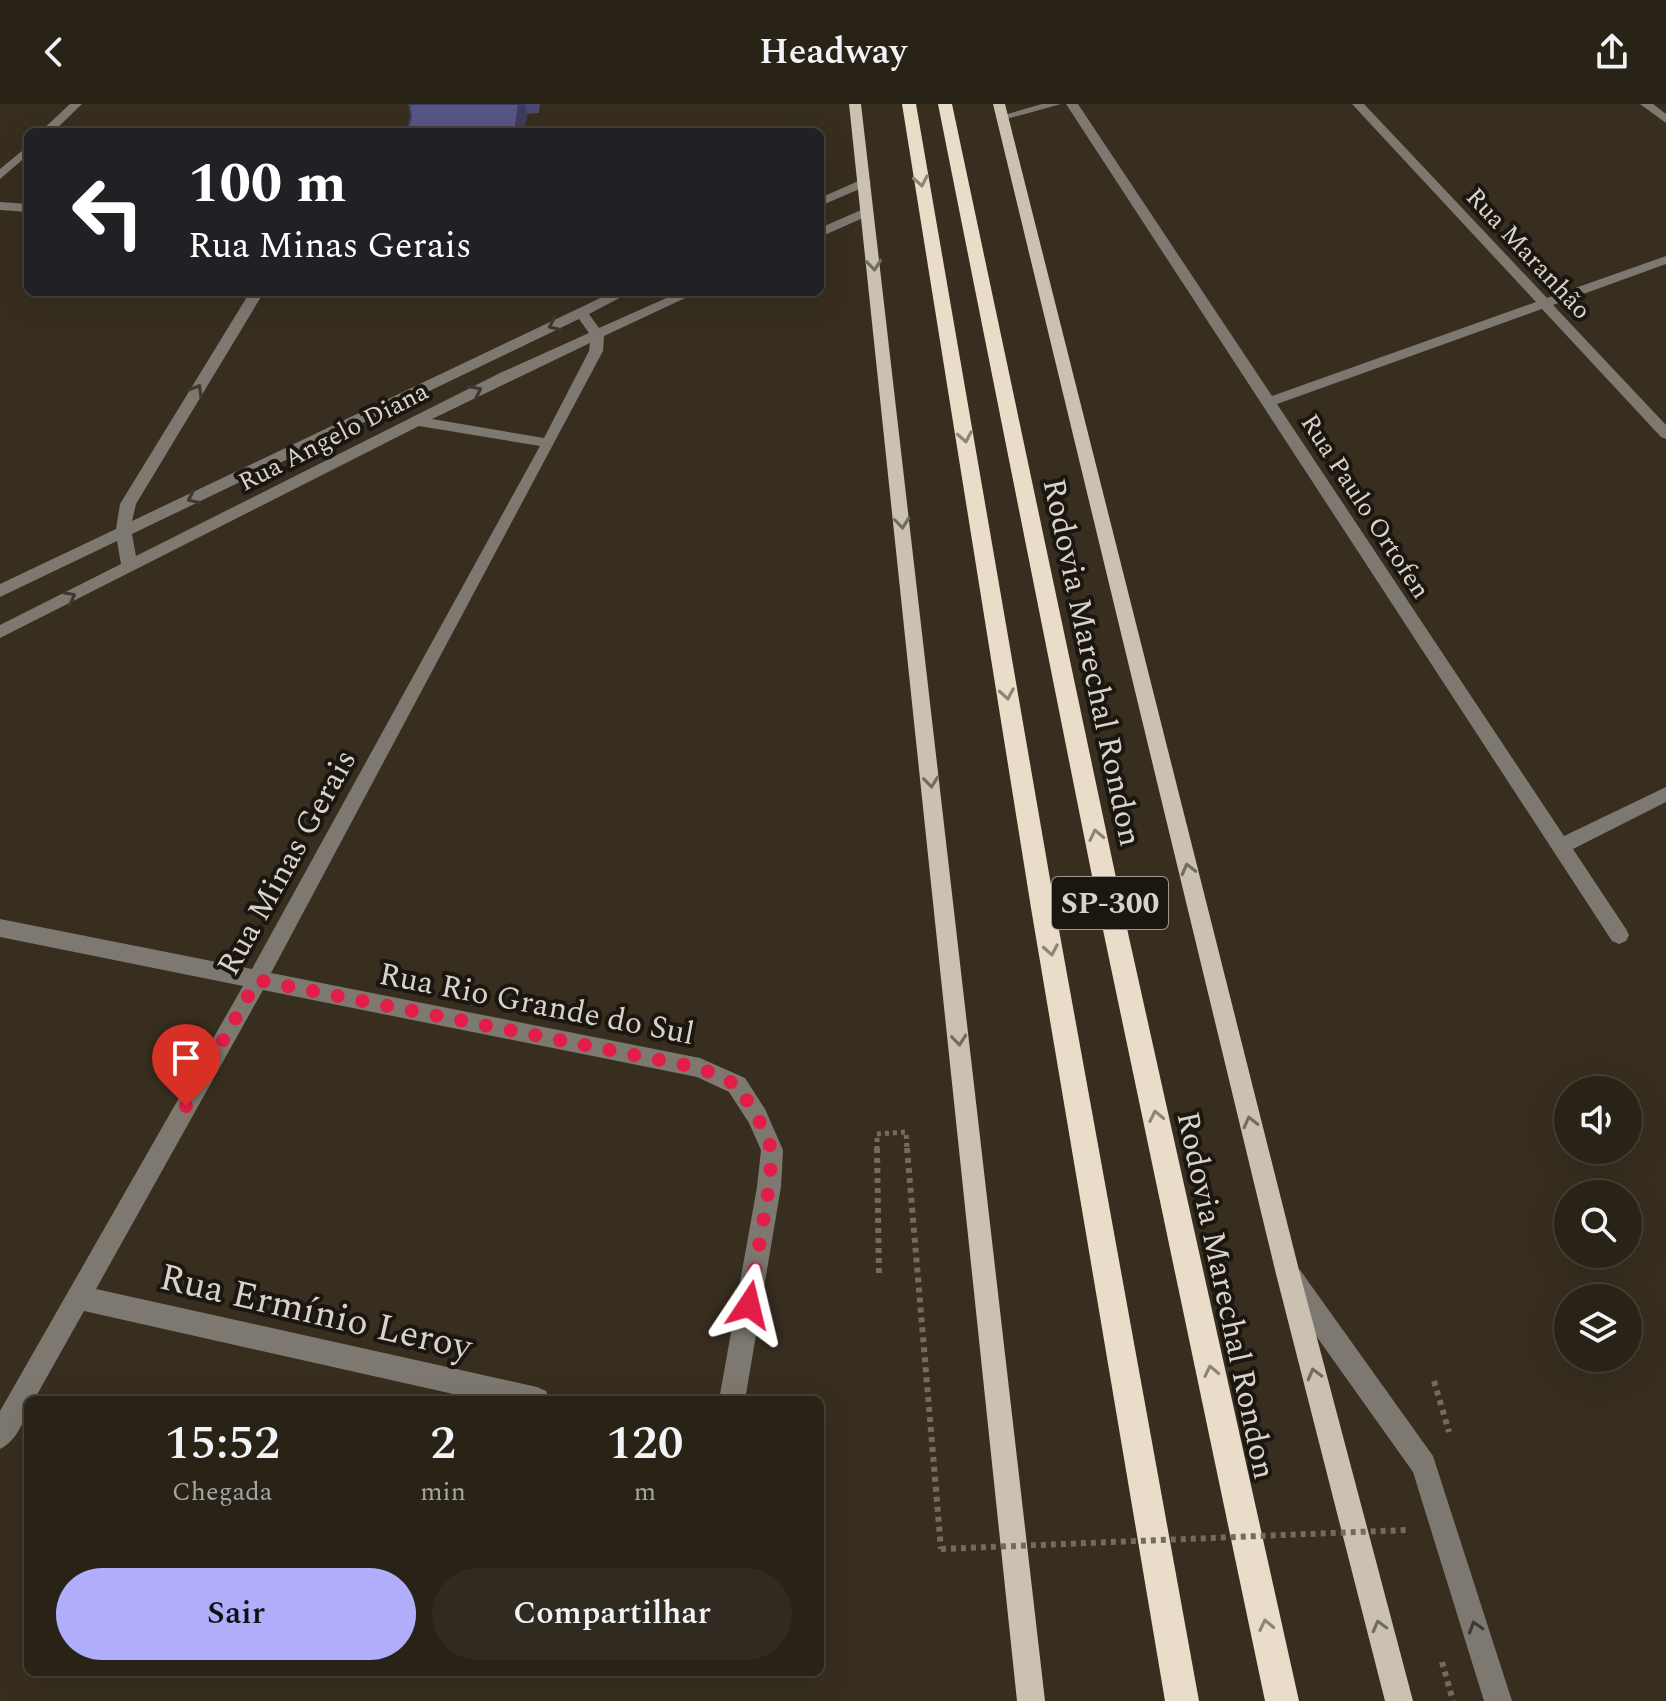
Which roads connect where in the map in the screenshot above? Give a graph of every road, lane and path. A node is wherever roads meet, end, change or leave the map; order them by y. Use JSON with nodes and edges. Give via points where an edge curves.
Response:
{"nodes":[{"id":1,"x":76,"y":104,"type":"edge"},
{"id":2,"x":855,"y":104,"type":"edge"},
{"id":3,"x":909,"y":104,"type":"edge"},
{"id":4,"x":945,"y":104,"type":"edge"},
{"id":5,"x":1055,"y":104,"type":"edge"},
{"id":6,"x":1072,"y":104,"type":"edge"},
{"id":7,"x":1358,"y":104,"type":"edge"},
{"id":8,"x":1646,"y":104,"type":"edge"},
{"id":9,"x":1001,"y":111,"type":"edge"},
{"id":10,"x":1666,"y":120,"type":"edge"},
{"id":11,"x":50,"y":128,"type":"edge"},
{"id":12,"x":24,"y":153,"type":"edge"},
{"id":13,"x":0,"y":175,"type":"edge"},
{"id":14,"x":865,"y":182,"type":"junction"},
{"id":15,"x":824,"y":200,"type":"edge"},
{"id":16,"x":0,"y":206,"type":"edge"},
{"id":17,"x":24,"y":208,"type":"edge"},
{"id":18,"x":868,"y":211,"type":"junction"},
{"id":19,"x":824,"y":231,"type":"edge"},
{"id":20,"x":1666,"y":260,"type":"edge"},
{"id":21,"x":255,"y":296,"type":"edge"},
{"id":22,"x":615,"y":296,"type":"edge"},
{"id":23,"x":682,"y":296,"type":"edge"},
{"id":24,"x":1544,"y":303,"type":"junction"},
{"id":25,"x":581,"y":312,"type":"junction"},
{"id":26,"x":597,"y":335,"type":"junction"},
{"id":27,"x":1269,"y":402,"type":"junction"},
{"id":28,"x":417,"y":421,"type":"junction"},
{"id":29,"x":1666,"y":434,"type":"edge"},
{"id":30,"x":549,"y":443,"type":"junction"},
{"id":31,"x":122,"y":532,"type":"junction"},
{"id":32,"x":130,"y":566,"type":"junction"},
{"id":33,"x":0,"y":591,"type":"edge"},
{"id":34,"x":0,"y":632,"type":"edge"},
{"id":35,"x":1666,"y":794,"type":"edge"},
{"id":36,"x":1561,"y":846,"type":"junction"},
{"id":37,"x":0,"y":928,"type":"edge"},
{"id":38,"x":1619,"y":935,"type":"dead end"},
{"id":39,"x":257,"y":980,"type":"junction"},
{"id":40,"x":1288,"y":1274,"type":"junction"},
{"id":41,"x":879,"y":1277,"type":"dead end"},
{"id":42,"x":78,"y":1297,"type":"junction"},
{"id":43,"x":519,"y":1396,"type":"edge"},
{"id":44,"x":733,"y":1396,"type":"edge"},
{"id":45,"x":0,"y":1436,"type":"edge"},
{"id":46,"x":1406,"y":1530,"type":"dead end"},
{"id":47,"x":1031,"y":1701,"type":"edge"},
{"id":48,"x":1182,"y":1701,"type":"edge"},
{"id":49,"x":1282,"y":1701,"type":"edge"},
{"id":50,"x":1399,"y":1701,"type":"edge"},
{"id":51,"x":1498,"y":1701,"type":"edge"}],
"edges":[{"from":1,"to":11,"type":"street"},
{"from":2,"to":14,"type":"main road"},
{"from":3,"to":48,"type":"highway","number":"SP-300","one_way":true},
{"from":49,"to":4,"type":"highway","name":"Rodovia Marechal Rondon","number":"SP-300","one_way":true,"via":[[1110,906]]},
{"from":5,"to":9,"type":"street"},
{"from":6,"to":27,"type":"street","name":"Rua Paulo Ortofen"},
{"from":7,"to":24,"type":"street","name":"Rua Maranhão"},
{"from":8,"to":10,"type":"street"},
{"from":40,"to":9,"type":"main road","one_way":true},
{"from":12,"to":13,"type":"street"},
{"from":14,"to":15,"type":"street"},
{"from":14,"to":18,"type":"main road"},
{"from":16,"to":17,"type":"street"},
{"from":18,"to":19,"type":"street"},
{"from":18,"to":47,"type":"main road","one_way":true},
{"from":20,"to":24,"type":"street"},
{"from":31,"to":21,"type":"street","one_way":true,"via":[[130,500]]},
{"from":22,"to":25,"type":"street","name":"Rua Angelo Diana"},
{"from":23,"to":26,"type":"street","name":"Rua Angelo Diana"},
{"from":24,"to":27,"type":"street"},
{"from":24,"to":29,"type":"street","name":"Rua Maranhão"},
{"from":25,"to":26,"type":"street"},
{"from":25,"to":31,"type":"street","name":"Rua Angelo Diana","one_way":true},
{"from":28,"to":26,"type":"street","name":"Rua Angelo Diana","one_way":true},
{"from":26,"to":30,"type":"street","name":"Rua Minas Gerais","via":[[596,351]]},
{"from":27,"to":36,"type":"street","name":"Rua Paulo Ortofen"},
{"from":28,"to":30,"type":"street"},
{"from":28,"to":32,"type":"street","name":"Rua Angelo Diana"},
{"from":30,"to":39,"type":"street","name":"Rua Minas Gerais"},
{"from":31,"to":32,"type":"street"},
{"from":31,"to":33,"type":"street","name":"Rua Angelo Diana"},
{"from":34,"to":32,"type":"street","name":"Rua Angelo Diana","one_way":true},
{"from":35,"to":36,"type":"street"},
{"from":36,"to":38,"type":"street","name":"Rua Paulo Ortofen"},
{"from":37,"to":39,"type":"street","name":"Rua Rio Grande do Sul"},
{"from":39,"to":42,"type":"street","name":"Rua Minas Gerais"},
{"from":39,"to":44,"type":"street","name":"Rua Rio Grande do Sul","via":[[700,1068],[737,1085],[772,1150]]},
{"from":50,"to":40,"type":"main road","one_way":true},
{"from":51,"to":40,"type":"street","one_way":true,"via":[[1424,1465]]},
{"from":41,"to":46,"type":"path","bridge":true,"via":[[877,1134],[906,1132],[941,1549]]},
{"from":42,"to":43,"type":"street","name":"Rua Ermínio Leroy"},
{"from":42,"to":45,"type":"street","name":"Rua Minas Gerais"}]}
